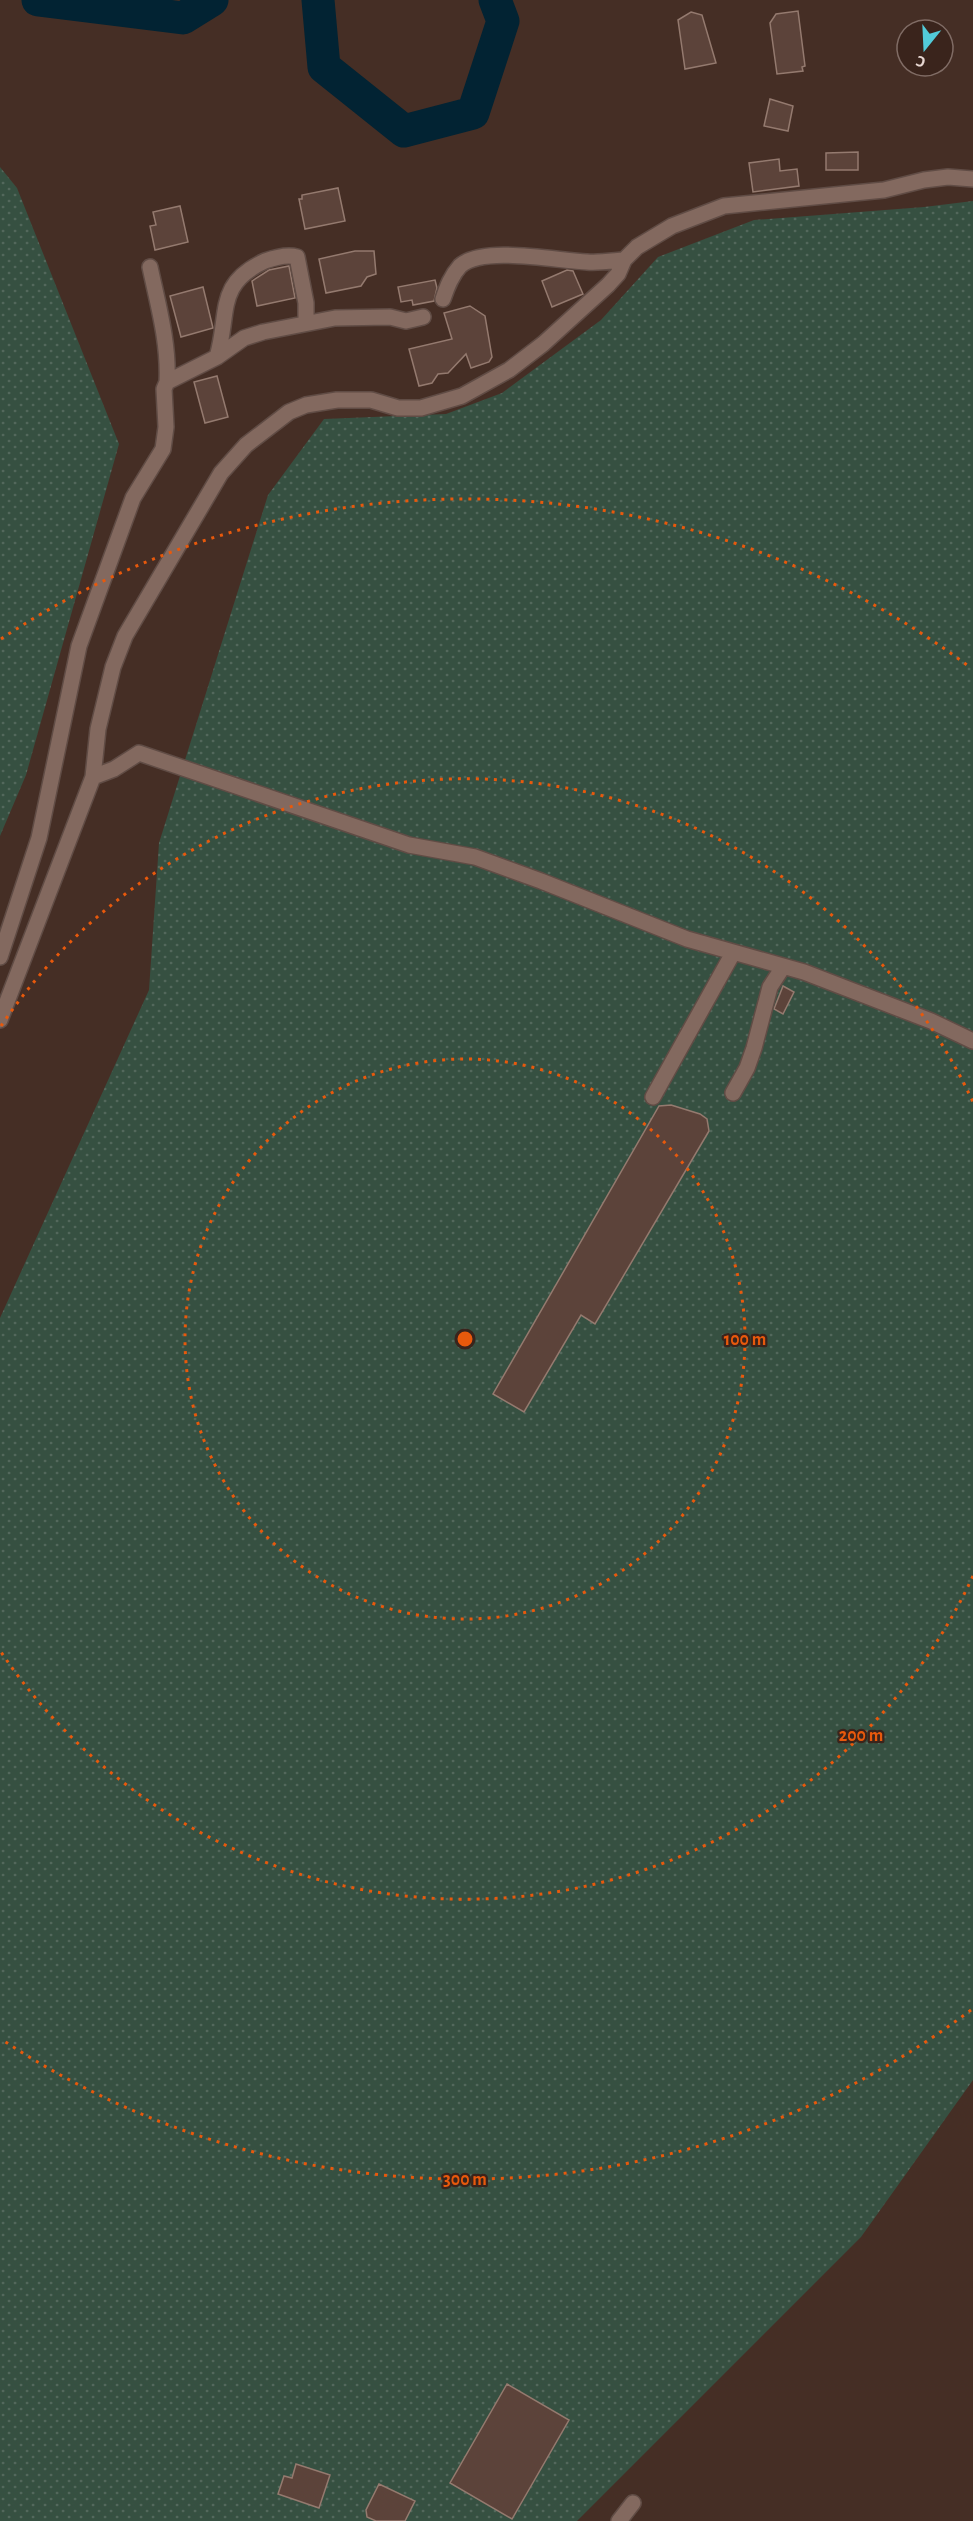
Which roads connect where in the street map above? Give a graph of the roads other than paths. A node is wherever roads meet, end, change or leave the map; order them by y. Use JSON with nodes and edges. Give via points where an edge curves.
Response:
{"nodes":[{"id":1,"x":973,"y":179,"type":"edge"},
{"id":2,"x":624,"y":260,"type":"junction"},
{"id":3,"x":150,"y":267,"type":"dead end"},
{"id":4,"x":444,"y":299,"type":"dead end"},
{"id":5,"x":423,"y":318,"type":"dead end"},
{"id":6,"x":306,"y":323,"type":"junction"},
{"id":7,"x":217,"y":357,"type":"junction"},
{"id":8,"x":167,"y":382,"type":"junction"},
{"id":9,"x":93,"y":777,"type":"junction"},
{"id":10,"x":733,"y":953,"type":"junction"},
{"id":11,"x":0,"y":957,"type":"edge"},
{"id":12,"x":783,"y":967,"type":"junction"},
{"id":13,"x":0,"y":1020,"type":"edge"},
{"id":14,"x":973,"y":1041,"type":"edge"},
{"id":15,"x":733,"y":1093,"type":"dead end"},
{"id":16,"x":653,"y":1097,"type":"dead end"},
{"id":17,"x":633,"y":2503,"type":"dead end"},
{"id":18,"x":619,"y":2521,"type":"edge"}],
"edges":[{"from":1,"to":2,"type":"street","via":[[948,177],[884,190],[724,206],[672,226],[637,247]]},
{"from":2,"to":4,"type":"street","via":[[585,262],[499,256],[474,259],[461,265],[449,281]]},
{"from":2,"to":9,"type":"street","via":[[608,285],[543,344],[509,370],[462,396],[421,408],[398,408],[371,400],[306,405],[289,412],[246,445],[220,473],[125,636],[98,729]]},
{"from":3,"to":8,"type":"street","via":[[165,338]]},
{"from":5,"to":6,"type":"street","via":[[335,318]]},
{"from":6,"to":7,"type":"street","via":[[244,338]]},
{"from":6,"to":7,"type":"street","via":[[297,258],[273,258],[253,267],[234,283]]},
{"from":7,"to":8,"type":"street"},
{"from":8,"to":11,"type":"street","via":[[163,449],[133,498],[83,635],[39,838]]},
{"from":9,"to":10,"type":"street","via":[[139,753],[409,845],[475,857],[650,926]]},
{"from":9,"to":13,"type":"street"},
{"from":10,"to":12,"type":"street"},
{"from":10,"to":16,"type":"street"},
{"from":12,"to":14,"type":"street","via":[[931,1021]]},
{"from":12,"to":15,"type":"street","via":[[770,987],[754,1048]]},
{"from":17,"to":18,"type":"street"}]}
